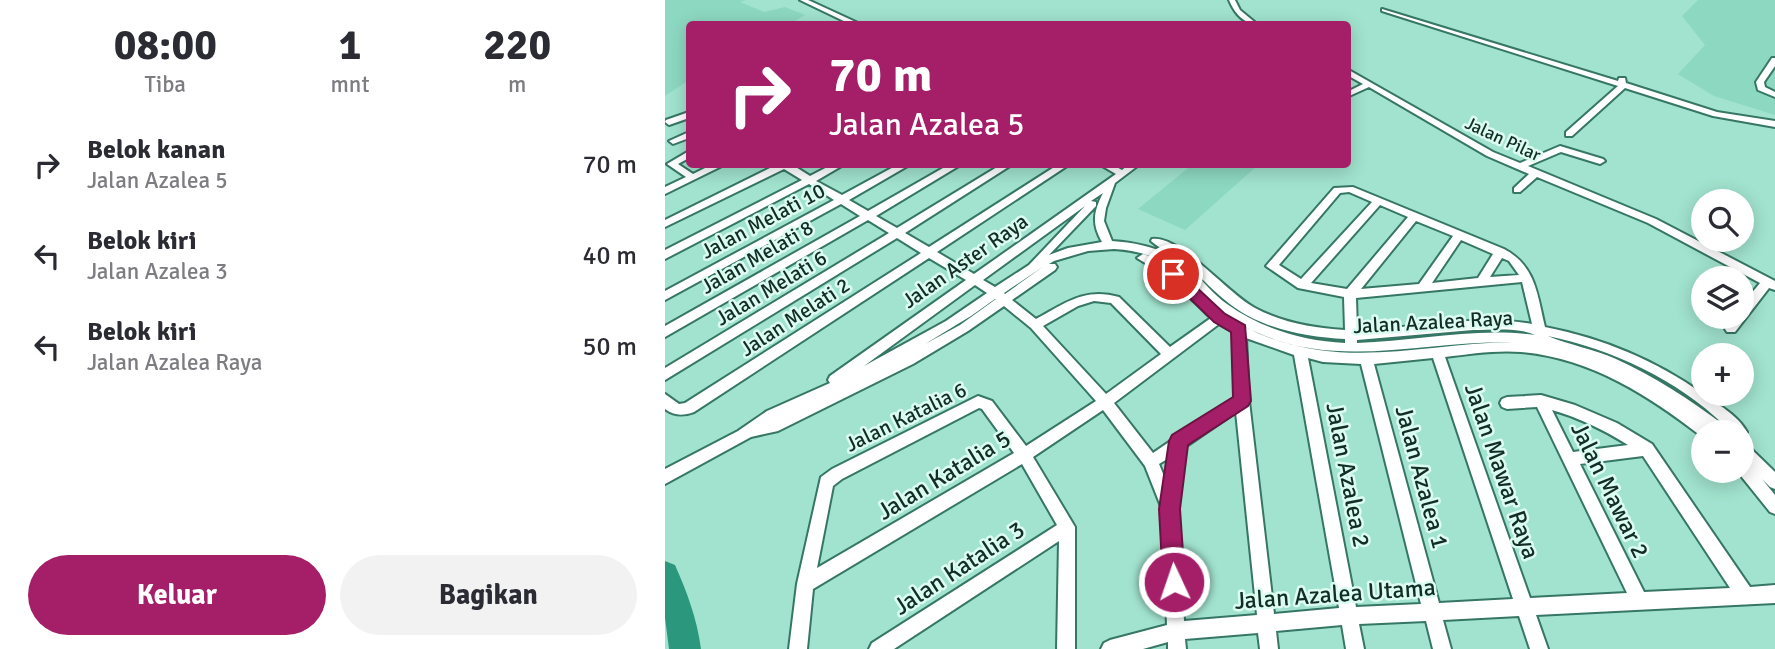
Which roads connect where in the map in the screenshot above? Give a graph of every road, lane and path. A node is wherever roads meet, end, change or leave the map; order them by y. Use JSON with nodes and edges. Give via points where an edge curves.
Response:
{"nodes":[{"id":1,"x":803,"y":0,"type":"edge"},
{"id":2,"x":1232,"y":0,"type":"edge"},
{"id":3,"x":1384,"y":10,"type":"dead end"},
{"id":4,"x":850,"y":21,"type":"edge"},
{"id":5,"x":1250,"y":21,"type":"edge"},
{"id":6,"x":1775,"y":60,"type":"edge"},
{"id":7,"x":1351,"y":73,"type":"edge"},
{"id":8,"x":1622,"y":83,"type":"junction"},
{"id":9,"x":1369,"y":84,"type":"junction"},
{"id":10,"x":1639,"y":89,"type":"joint"},
{"id":11,"x":1351,"y":92,"type":"edge"},
{"id":12,"x":1775,"y":95,"type":"edge"},
{"id":13,"x":686,"y":116,"type":"edge"},
{"id":14,"x":669,"y":122,"type":"dead end"},
{"id":15,"x":1775,"y":124,"type":"edge"},
{"id":16,"x":1569,"y":134,"type":"dead end"},
{"id":17,"x":686,"y":136,"type":"edge"},
{"id":18,"x":673,"y":141,"type":"dead end"},
{"id":19,"x":686,"y":156,"type":"edge"},
{"id":20,"x":1600,"y":161,"type":"dead end"},
{"id":21,"x":1521,"y":166,"type":"junction"},
{"id":22,"x":714,"y":168,"type":"edge"},
{"id":23,"x":778,"y":168,"type":"edge"},
{"id":24,"x":789,"y":168,"type":"edge"},
{"id":25,"x":834,"y":168,"type":"edge"},
{"id":26,"x":900,"y":168,"type":"edge"},
{"id":27,"x":951,"y":168,"type":"edge"},
{"id":28,"x":1003,"y":168,"type":"edge"},
{"id":29,"x":1060,"y":168,"type":"edge"},
{"id":30,"x":1111,"y":168,"type":"edge"},
{"id":31,"x":1131,"y":168,"type":"edge"},
{"id":32,"x":1535,"y":173,"type":"junction"},
{"id":33,"x":1123,"y":174,"type":"junction"},
{"id":34,"x":693,"y":178,"type":"junction"},
{"id":35,"x":810,"y":181,"type":"junction"},
{"id":36,"x":1111,"y":183,"type":"junction"},
{"id":37,"x":1517,"y":190,"type":"dead end"},
{"id":38,"x":665,"y":191,"type":"edge"},
{"id":39,"x":842,"y":200,"type":"junction"},
{"id":40,"x":1378,"y":201,"type":"junction"},
{"id":41,"x":869,"y":216,"type":"junction"},
{"id":42,"x":1415,"y":216,"type":"junction"},
{"id":43,"x":665,"y":224,"type":"edge"},
{"id":44,"x":898,"y":233,"type":"junction"},
{"id":45,"x":1459,"y":234,"type":"junction"},
{"id":46,"x":1108,"y":245,"type":"junction"},
{"id":47,"x":1500,"y":252,"type":"junction"},
{"id":48,"x":930,"y":253,"type":"junction"},
{"id":49,"x":665,"y":255,"type":"edge"},
{"id":50,"x":1032,"y":267,"type":"junction"},
{"id":51,"x":1527,"y":278,"type":"junction"},
{"id":52,"x":975,"y":279,"type":"junction"},
{"id":53,"x":1482,"y":281,"type":"junction"},
{"id":54,"x":1771,"y":284,"type":"edge"},
{"id":55,"x":1302,"y":285,"type":"junction"},
{"id":56,"x":1423,"y":287,"type":"junction"},
{"id":57,"x":1350,"y":294,"type":"junction"},
{"id":58,"x":665,"y":296,"type":"edge"},
{"id":59,"x":999,"y":296,"type":"junction"},
{"id":60,"x":1754,"y":302,"type":"edge"},
{"id":61,"x":1228,"y":311,"type":"junction"},
{"id":62,"x":1035,"y":325,"type":"junction"},
{"id":63,"x":1239,"y":329,"type":"junction"},
{"id":64,"x":665,"y":332,"type":"edge"},
{"id":65,"x":1542,"y":340,"type":"junction"},
{"id":66,"x":1351,"y":343,"type":"junction"},
{"id":67,"x":1300,"y":352,"type":"junction"},
{"id":68,"x":1437,"y":352,"type":"junction"},
{"id":69,"x":1170,"y":355,"type":"junction"},
{"id":70,"x":1366,"y":359,"type":"junction"},
{"id":71,"x":665,"y":375,"type":"edge"},
{"id":72,"x":818,"y":392,"type":"junction"},
{"id":73,"x":665,"y":400,"type":"edge"},
{"id":74,"x":1242,"y":401,"type":"junction"},
{"id":75,"x":1541,"y":401,"type":"junction"},
{"id":76,"x":1105,"y":402,"type":"junction"},
{"id":77,"x":1507,"y":402,"type":"dead end"},
{"id":78,"x":1691,"y":420,"type":"edge"},
{"id":79,"x":1706,"y":420,"type":"edge"},
{"id":80,"x":1723,"y":420,"type":"edge"},
{"id":81,"x":743,"y":435,"type":"junction"},
{"id":82,"x":1179,"y":441,"type":"junction"},
{"id":83,"x":1647,"y":449,"type":"junction"},
{"id":84,"x":1024,"y":455,"type":"junction"},
{"id":85,"x":1569,"y":459,"type":"junction"},
{"id":86,"x":1151,"y":462,"type":"junction"},
{"id":87,"x":1754,"y":462,"type":"edge"},
{"id":88,"x":667,"y":476,"type":"edge"},
{"id":89,"x":1754,"y":481,"type":"edge"},
{"id":90,"x":1775,"y":482,"type":"edge"},
{"id":91,"x":1775,"y":507,"type":"edge"},
{"id":92,"x":1170,"y":509,"type":"junction"},
{"id":93,"x":1067,"y":527,"type":"junction"},
{"id":94,"x":805,"y":584,"type":"junction"},
{"id":95,"x":1775,"y":594,"type":"edge"},
{"id":96,"x":1745,"y":595,"type":"junction"},
{"id":97,"x":1639,"y":600,"type":"junction"},
{"id":98,"x":1523,"y":605,"type":"junction"},
{"id":99,"x":1432,"y":612,"type":"junction"},
{"id":100,"x":1349,"y":616,"type":"junction"},
{"id":101,"x":1267,"y":623,"type":"junction"},
{"id":102,"x":1177,"y":640,"type":"edge"},
{"id":103,"x":798,"y":649,"type":"edge"},
{"id":104,"x":878,"y":649,"type":"edge"},
{"id":105,"x":1066,"y":649,"type":"edge"},
{"id":106,"x":1111,"y":649,"type":"edge"},
{"id":107,"x":1269,"y":649,"type":"edge"},
{"id":108,"x":1355,"y":649,"type":"edge"},
{"id":109,"x":1442,"y":649,"type":"edge"},
{"id":110,"x":1539,"y":649,"type":"edge"}],
"edges":[{"from":1,"to":4,"type":"street"},
{"from":2,"to":5,"type":"street"},
{"from":3,"to":8,"type":"street"},
{"from":6,"to":12,"type":"street","via":[[1761,78],[1761,88]]},
{"from":7,"to":9,"type":"street","name":"Jalan Pilar"},
{"from":8,"to":10,"type":"street"},
{"from":8,"to":16,"type":"street"},
{"from":9,"to":11,"type":"street"},
{"from":9,"to":21,"type":"street","name":"Jalan Pilar","via":[[1459,137]]},
{"from":10,"to":15,"type":"street","via":[[1716,114]]},
{"from":13,"to":14,"type":"street"},
{"from":17,"to":18,"type":"street"},
{"from":19,"to":34,"type":"street","via":[[672,164]]},
{"from":20,"to":21,"type":"street","via":[[1560,149]]},
{"from":21,"to":32,"type":"street","name":"Jalan Pilar"},
{"from":22,"to":34,"type":"street"},
{"from":23,"to":43,"type":"street"},
{"from":24,"to":35,"type":"street"},
{"from":25,"to":35,"type":"street"},
{"from":26,"to":39,"type":"street","name":"Jalan Melati 10"},
{"from":27,"to":41,"type":"street","name":"Jalan Melati 8"},
{"from":28,"to":44,"type":"street","name":"Jalan Melati 6"},
{"from":29,"to":48,"type":"street","name":"Jalan Melati 2"},
{"from":30,"to":33,"type":"street"},
{"from":31,"to":33,"type":"street","name":"Jalan Aster Raya"},
{"from":32,"to":37,"type":"street"},
{"from":32,"to":54,"type":"street","name":"Jalan Pilar","via":[[1652,221]]},
{"from":33,"to":36,"type":"street","name":"Jalan Aster Raya"},
{"from":34,"to":38,"type":"street"},
{"from":35,"to":39,"type":"street"},
{"from":35,"to":49,"type":"street"},
{"from":36,"to":46,"type":"street","via":[[1097,222]]},
{"from":36,"to":50,"type":"street"},
{"from":36,"to":52,"type":"street","name":"Jalan Aster Raya"},
{"from":39,"to":41,"type":"street"},
{"from":39,"to":58,"type":"street","name":"Jalan Melati 10"},
{"from":40,"to":42,"type":"street"},
{"from":40,"to":55,"type":"street"},
{"from":40,"to":55,"type":"street","via":[[1341,188],[1272,263],[1274,269]]},
{"from":41,"to":44,"type":"street"},
{"from":41,"to":64,"type":"street","name":"Jalan Melati 8"},
{"from":42,"to":45,"type":"street"},
{"from":42,"to":57,"type":"street"},
{"from":44,"to":48,"type":"street"},
{"from":44,"to":71,"type":"street","name":"Jalan Melati 6"},
{"from":45,"to":47,"type":"street"},
{"from":45,"to":56,"type":"street"},
{"from":46,"to":50,"type":"street","name":"Jalan Azalea Raya","via":[[1068,251]]},
{"from":46,"to":61,"type":"street","name":"Jalan Azalea Raya","via":[[1158,246]]},
{"from":47,"to":51,"type":"street","via":[[1513,258]]},
{"from":47,"to":53,"type":"street"},
{"from":48,"to":52,"type":"street"},
{"from":48,"to":73,"type":"street","name":"Jalan Melati 2","via":[[689,408],[680,411]]},
{"from":50,"to":59,"type":"street","name":"Jalan Azalea Raya"},
{"from":51,"to":53,"type":"street"},
{"from":51,"to":65,"type":"street"},
{"from":52,"to":59,"type":"street"},
{"from":52,"to":72,"type":"street","name":"Jalan Aster Raya"},
{"from":53,"to":56,"type":"street"},
{"from":54,"to":60,"type":"street"},
{"from":55,"to":57,"type":"street"},
{"from":56,"to":57,"type":"street"},
{"from":57,"to":66,"type":"street"},
{"from":59,"to":61,"type":"street","name":"Jalan Azalea Raya","via":[[1065,260],[1121,253],[1155,261]]},
{"from":59,"to":62,"type":"street"},
{"from":59,"to":72,"type":"street","name":"Jalan Aster Raya","via":[[851,379]]},
{"from":59,"to":81,"type":"street","via":[[964,328],[908,360],[773,426]]},
{"from":61,"to":63,"type":"street","name":"Jalan Azalea Raya"},
{"from":61,"to":66,"type":"street","name":"Jalan Azalea Raya","via":[[1287,338]]},
{"from":61,"to":69,"type":"street","name":"Jalan Katalia 5"},
{"from":62,"to":69,"type":"street","via":[[1087,298],[1108,297]]},
{"from":62,"to":76,"type":"street"},
{"from":63,"to":67,"type":"street","name":"Jalan Azalea Raya"},
{"from":63,"to":74,"type":"street"},
{"from":65,"to":66,"type":"street","name":"Jalan Azalea Raya","via":[[1483,337]]},
{"from":65,"to":68,"type":"street","name":"Jalan Azalea Raya"},
{"from":65,"to":78,"type":"street","name":"Jalan Azalea Raya","via":[[1664,399]]},
{"from":65,"to":79,"type":"street","name":"Jalan Azalea Raya","via":[[1635,373]]},
{"from":65,"to":80,"type":"street","via":[[1591,343],[1664,375]]},
{"from":67,"to":70,"type":"street","name":"Jalan Azalea Raya"},
{"from":67,"to":100,"type":"street","name":"Jalan Azalea 2"},
{"from":68,"to":70,"type":"street","name":"Jalan Azalea Raya"},
{"from":68,"to":98,"type":"street","name":"Jalan Mawar Raya"},
{"from":69,"to":76,"type":"street","name":"Jalan Katalia 5"},
{"from":70,"to":99,"type":"street","name":"Jalan Azalea 1"},
{"from":72,"to":81,"type":"street","name":"Jalan Aster Raya"},
{"from":74,"to":82,"type":"street"},
{"from":74,"to":101,"type":"street"},
{"from":75,"to":77,"type":"street"},
{"from":75,"to":83,"type":"street","via":[[1593,418]]},
{"from":75,"to":85,"type":"street","name":"Jalan Mawar 2"},
{"from":76,"to":84,"type":"street","name":"Jalan Katalia 5"},
{"from":76,"to":86,"type":"street"},
{"from":81,"to":88,"type":"street"},
{"from":82,"to":86,"type":"street"},
{"from":82,"to":92,"type":"street"},
{"from":83,"to":85,"type":"street"},
{"from":83,"to":96,"type":"street"},
{"from":84,"to":93,"type":"street"},
{"from":84,"to":94,"type":"street","name":"Jalan Katalia 5"},
{"from":84,"to":94,"type":"street","name":"Jalan Katalia 6","via":[[987,405],[978,402],[837,474],[826,482]]},
{"from":85,"to":97,"type":"street","name":"Jalan Mawar 2"},
{"from":86,"to":92,"type":"street"},
{"from":87,"to":90,"type":"street"},
{"from":89,"to":91,"type":"street"},
{"from":92,"to":102,"type":"street"},
{"from":93,"to":104,"type":"street","name":"Jalan Katalia 3"},
{"from":93,"to":105,"type":"street"},
{"from":94,"to":103,"type":"street"},
{"from":95,"to":96,"type":"street","name":"Jalan Azalea Utama"},
{"from":96,"to":97,"type":"street","name":"Jalan Azalea Utama"},
{"from":97,"to":98,"type":"street","name":"Jalan Azalea Utama"},
{"from":98,"to":99,"type":"street","name":"Jalan Azalea Utama"},
{"from":98,"to":110,"type":"street"},
{"from":99,"to":100,"type":"street","name":"Jalan Azalea Utama"},
{"from":99,"to":109,"type":"street","name":"Jalan Azalea 1"},
{"from":100,"to":101,"type":"street","name":"Jalan Azalea Utama"},
{"from":100,"to":108,"type":"street","name":"Jalan Azalea 2"},
{"from":101,"to":102,"type":"street","name":"Jalan Azalea Utama"},
{"from":101,"to":107,"type":"street"},
{"from":102,"to":106,"type":"street","name":"Jalan Azalea Utama"}]}
